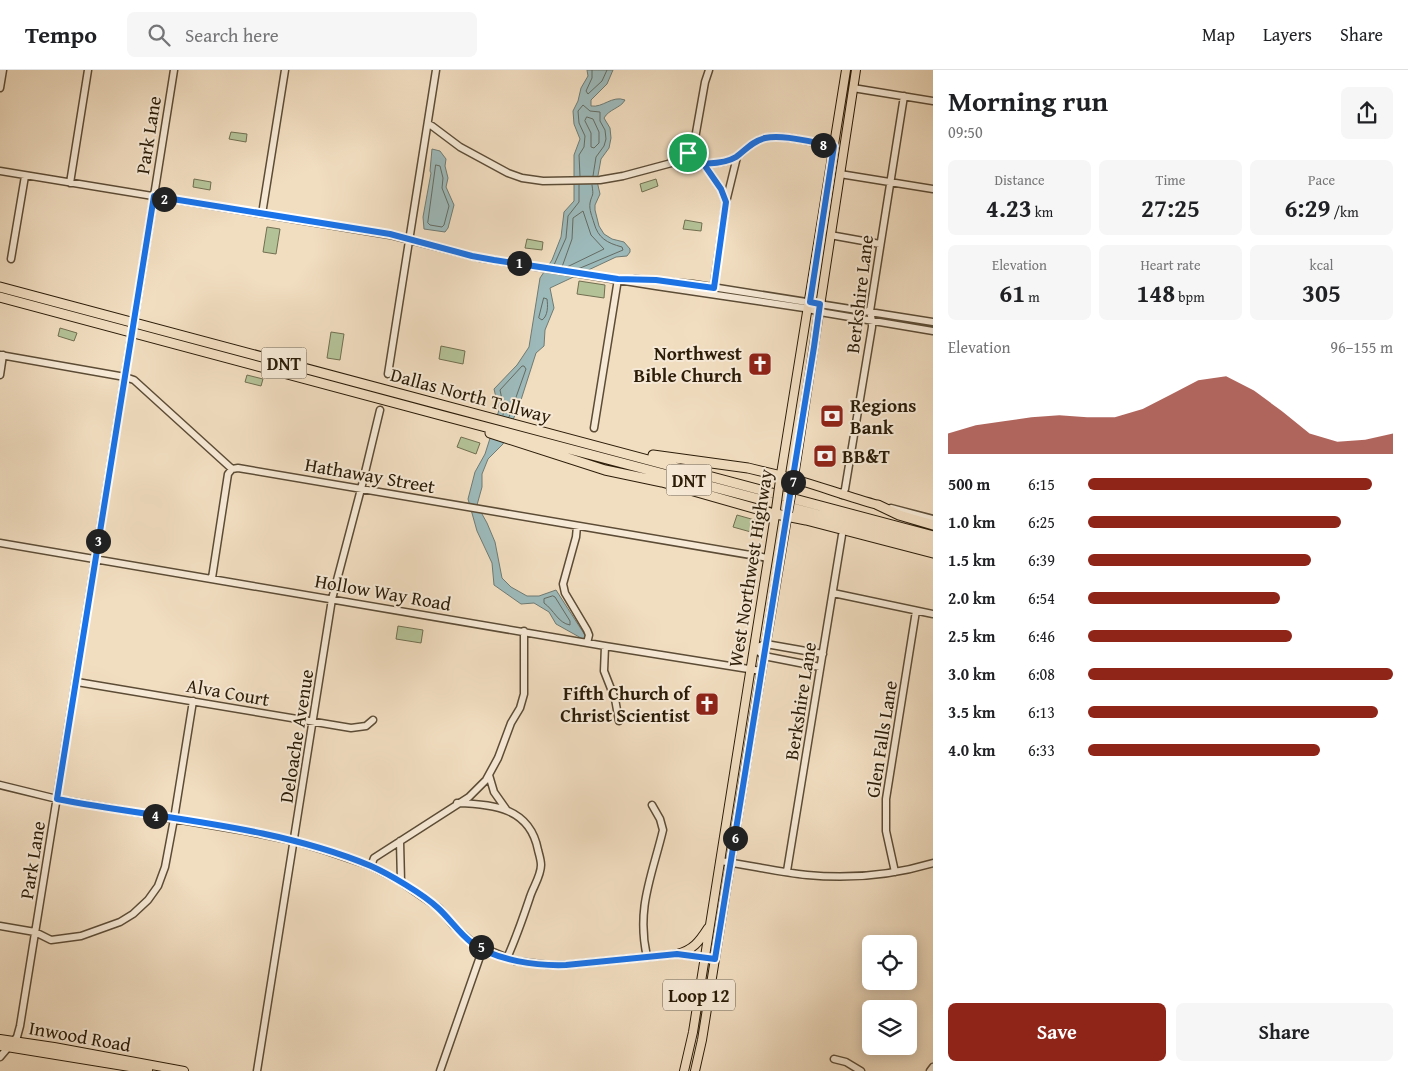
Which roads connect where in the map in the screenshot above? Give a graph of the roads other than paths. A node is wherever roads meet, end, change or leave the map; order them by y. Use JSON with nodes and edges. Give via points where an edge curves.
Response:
{"nodes":[{"id":1,"x":3,"y":70,"type":"edge"},
{"id":2,"x":88,"y":70,"type":"edge"},
{"id":3,"x":174,"y":70,"type":"edge"},
{"id":4,"x":285,"y":70,"type":"edge"},
{"id":5,"x":436,"y":70,"type":"edge"},
{"id":6,"x":709,"y":70,"type":"edge"},
{"id":7,"x":846,"y":70,"type":"edge"},
{"id":8,"x":856,"y":70,"type":"edge"},
{"id":9,"x":0,"y":88,"type":"edge"},
{"id":10,"x":854,"y":88,"type":"junction"},
{"id":11,"x":904,"y":96,"type":"junction"},
{"id":12,"x":933,"y":101,"type":"edge"},
{"id":13,"x":838,"y":121,"type":"junction"},
{"id":14,"x":428,"y":124,"type":"junction"},
{"id":15,"x":694,"y":144,"type":"junction"},
{"id":16,"x":834,"y":146,"type":"junction"},
{"id":17,"x":737,"y":157,"type":"junction"},
{"id":18,"x":679,"y":161,"type":"junction"},
{"id":19,"x":703,"y":163,"type":"junction"},
{"id":20,"x":0,"y":171,"type":"edge"},
{"id":21,"x":840,"y":174,"type":"junction"},
{"id":22,"x":25,"y":176,"type":"junction"},
{"id":23,"x":70,"y":183,"type":"junction"},
{"id":24,"x":889,"y":183,"type":"junction"},
{"id":25,"x":933,"y":189,"type":"edge"},
{"id":26,"x":154,"y":196,"type":"junction"},
{"id":27,"x":726,"y":202,"type":"junction"},
{"id":28,"x":262,"y":214,"type":"junction"},
{"id":29,"x":830,"y":235,"type":"junction"},
{"id":30,"x":410,"y":239,"type":"junction"},
{"id":31,"x":880,"y":244,"type":"junction"},
{"id":32,"x":12,"y":259,"type":"dead end"},
{"id":33,"x":618,"y":279,"type":"junction"},
{"id":34,"x":0,"y":287,"type":"edge"},
{"id":35,"x":713,"y":291,"type":"junction"},
{"id":36,"x":0,"y":296,"type":"edge"},
{"id":37,"x":809,"y":306,"type":"junction"},
{"id":38,"x":819,"y":308,"type":"junction"},
{"id":39,"x":870,"y":312,"type":"junction"},
{"id":40,"x":906,"y":318,"type":"junction"},
{"id":41,"x":918,"y":320,"type":"junction"},
{"id":42,"x":872,"y":321,"type":"junction"},
{"id":43,"x":933,"y":322,"type":"edge"},
{"id":44,"x":905,"y":326,"type":"junction"},
{"id":45,"x":916,"y":328,"type":"junction"},
{"id":46,"x":806,"y":330,"type":"junction"},
{"id":47,"x":816,"y":331,"type":"junction"},
{"id":48,"x":933,"y":331,"type":"edge"},
{"id":49,"x":2,"y":355,"type":"edge"},
{"id":50,"x":388,"y":374,"type":"dead end"},
{"id":51,"x":0,"y":375,"type":"edge"},
{"id":52,"x":125,"y":377,"type":"junction"},
{"id":53,"x":380,"y":410,"type":"dead end"},
{"id":54,"x":444,"y":416,"type":"junction"},
{"id":55,"x":594,"y":428,"type":"dead end"},
{"id":56,"x":619,"y":451,"type":"junction"},
{"id":57,"x":796,"y":466,"type":"junction"},
{"id":58,"x":232,"y":469,"type":"junction"},
{"id":59,"x":781,"y":478,"type":"junction"},
{"id":60,"x":793,"y":481,"type":"junction"},
{"id":61,"x":817,"y":485,"type":"junction"},
{"id":62,"x":361,"y":489,"type":"junction"},
{"id":63,"x":842,"y":495,"type":"junction"},
{"id":64,"x":878,"y":505,"type":"junction"},
{"id":65,"x":776,"y":512,"type":"junction"},
{"id":66,"x":788,"y":514,"type":"junction"},
{"id":67,"x":933,"y":519,"type":"edge"},
{"id":68,"x":933,"y":525,"type":"edge"},
{"id":69,"x":577,"y":526,"type":"junction"},
{"id":70,"x":842,"y":535,"type":"dead end"},
{"id":71,"x":933,"y":536,"type":"edge"},
{"id":72,"x":0,"y":542,"type":"edge"},
{"id":73,"x":933,"y":545,"type":"edge"},
{"id":74,"x":933,"y":553,"type":"edge"},
{"id":75,"x":768,"y":558,"type":"junction"},
{"id":76,"x":95,"y":559,"type":"junction"},
{"id":77,"x":212,"y":578,"type":"junction"},
{"id":78,"x":833,"y":593,"type":"junction"},
{"id":79,"x":332,"y":598,"type":"junction"},
{"id":80,"x":916,"y":611,"type":"junction"},
{"id":81,"x":933,"y":614,"type":"edge"},
{"id":82,"x":524,"y":631,"type":"junction"},
{"id":83,"x":588,"y":643,"type":"junction"},
{"id":84,"x":766,"y":644,"type":"junction"},
{"id":85,"x":605,"y":646,"type":"junction"},
{"id":86,"x":754,"y":648,"type":"junction"},
{"id":87,"x":823,"y":654,"type":"junction"},
{"id":88,"x":764,"y":656,"type":"junction"},
{"id":89,"x":820,"y":666,"type":"junction"},
{"id":90,"x":751,"y":669,"type":"junction"},
{"id":91,"x":761,"y":671,"type":"junction"},
{"id":92,"x":77,"y":682,"type":"junction"},
{"id":93,"x":193,"y":701,"type":"junction"},
{"id":94,"x":373,"y":720,"type":"dead end"},
{"id":95,"x":618,"y":721,"type":"dead end"},
{"id":96,"x":313,"y":722,"type":"junction"},
{"id":97,"x":489,"y":775,"type":"junction"},
{"id":98,"x":0,"y":785,"type":"edge"},
{"id":99,"x":57,"y":799,"type":"junction"},
{"id":100,"x":457,"y":804,"type":"junction"},
{"id":101,"x":652,"y":805,"type":"dead end"},
{"id":102,"x":506,"y":810,"type":"junction"},
{"id":103,"x":174,"y":819,"type":"junction"},
{"id":104,"x":294,"y":841,"type":"junction"},
{"id":105,"x":400,"y":841,"type":"junction"},
{"id":106,"x":720,"y":861,"type":"junction"},
{"id":107,"x":731,"y":862,"type":"junction"},
{"id":108,"x":933,"y":863,"type":"edge"},
{"id":109,"x":371,"y":866,"type":"junction"},
{"id":110,"x":787,"y":871,"type":"junction"},
{"id":111,"x":894,"y":872,"type":"junction"},
{"id":112,"x":401,"y":882,"type":"junction"},
{"id":113,"x":710,"y":924,"type":"junction"},
{"id":114,"x":0,"y":926,"type":"edge"},
{"id":115,"x":35,"y":932,"type":"junction"},
{"id":116,"x":51,"y":940,"type":"junction"},
{"id":117,"x":34,"y":942,"type":"junction"},
{"id":118,"x":483,"y":948,"type":"junction"},
{"id":119,"x":677,"y":954,"type":"junction"},
{"id":120,"x":647,"y":957,"type":"junction"},
{"id":121,"x":705,"y":957,"type":"junction"},
{"id":122,"x":507,"y":958,"type":"junction"},
{"id":123,"x":715,"y":959,"type":"junction"},
{"id":124,"x":0,"y":1039,"type":"edge"},
{"id":125,"x":7,"y":1044,"type":"edge"},
{"id":126,"x":689,"y":1053,"type":"junction"},
{"id":127,"x":699,"y":1056,"type":"junction"},
{"id":128,"x":0,"y":1057,"type":"edge"},
{"id":129,"x":834,"y":1058,"type":"dead end"},
{"id":130,"x":933,"y":1067,"type":"edge"},
{"id":131,"x":153,"y":1069,"type":"edge"},
{"id":132,"x":184,"y":1071,"type":"edge"},
{"id":133,"x":257,"y":1071,"type":"edge"},
{"id":134,"x":440,"y":1071,"type":"edge"},
{"id":135,"x":684,"y":1071,"type":"edge"},
{"id":136,"x":695,"y":1071,"type":"edge"},
{"id":137,"x":862,"y":1071,"type":"edge"},
{"id":138,"x":930,"y":1071,"type":"edge"}],
"edges":[{"from":1,"to":9,"type":"street"},
{"from":2,"to":23,"type":"street"},
{"from":3,"to":26,"type":"street","name":"Park Lane"},
{"from":4,"to":28,"type":"street"},
{"from":5,"to":14,"type":"street"},
{"from":6,"to":15,"type":"street"},
{"from":7,"to":13,"type":"main road","name":"West Northwest Highway","number":"Loop 12"},
{"from":8,"to":10,"type":"main road","name":"West Northwest Highway","number":"Loop 12"},
{"from":10,"to":11,"type":"street"},
{"from":10,"to":21,"type":"main road","name":"West Northwest Highway","number":"Loop 12"},
{"from":11,"to":12,"type":"street"},
{"from":11,"to":24,"type":"street","name":"Berkshire Lane"},
{"from":13,"to":16,"type":"main road","name":"West Northwest Highway","number":"Loop 12"},
{"from":13,"to":21,"type":"main road","via":[[841,130],[836,167]]},
{"from":14,"to":18,"type":"street","via":[[460,147],[514,176],[543,181],[600,180]]},
{"from":14,"to":30,"type":"street"},
{"from":15,"to":18,"type":"street"},
{"from":15,"to":19,"type":"street"},
{"from":16,"to":17,"type":"street","via":[[764,138]]},
{"from":16,"to":37,"type":"main road","name":"West Northwest Highway","number":"Loop 12"},
{"from":17,"to":19,"type":"street"},
{"from":17,"to":27,"type":"street"},
{"from":18,"to":19,"type":"street"},
{"from":19,"to":27,"type":"street"},
{"from":20,"to":22,"type":"street"},
{"from":21,"to":24,"type":"street"},
{"from":21,"to":29,"type":"main road","name":"West Northwest Highway","number":"Loop 12"},
{"from":22,"to":23,"type":"street"},
{"from":22,"to":32,"type":"street"},
{"from":23,"to":26,"type":"street"},
{"from":24,"to":25,"type":"street"},
{"from":24,"to":31,"type":"street","name":"Berkshire Lane"},
{"from":26,"to":28,"type":"street"},
{"from":26,"to":52,"type":"street","name":"Park Lane","bridge":true},
{"from":27,"to":35,"type":"street"},
{"from":28,"to":30,"type":"street"},
{"from":29,"to":31,"type":"street"},
{"from":29,"to":38,"type":"main road","name":"West Northwest Highway","number":"Loop 12"},
{"from":30,"to":33,"type":"street","via":[[480,258]]},
{"from":30,"to":50,"type":"street"},
{"from":31,"to":39,"type":"street","name":"Berkshire Lane"},
{"from":33,"to":35,"type":"street"},
{"from":33,"to":55,"type":"street"},
{"from":34,"to":56,"type":"highway","name":"Dallas North Tollway","number":"DNT"},
{"from":35,"to":37,"type":"street"},
{"from":36,"to":54,"type":"highway","name":"Dallas North Tollway","number":"DNT"},
{"from":37,"to":38,"type":"street"},
{"from":37,"to":46,"type":"main road","name":"West Northwest Highway","number":"Loop 12"},
{"from":38,"to":39,"type":"street"},
{"from":38,"to":42,"type":"street"},
{"from":38,"to":47,"type":"main road","name":"West Northwest Highway","number":"Loop 12"},
{"from":39,"to":40,"type":"street"},
{"from":39,"to":42,"type":"street","name":"Berkshire Lane"},
{"from":40,"to":41,"type":"street"},
{"from":40,"to":44,"type":"street"},
{"from":41,"to":43,"type":"street"},
{"from":41,"to":45,"type":"street"},
{"from":42,"to":44,"type":"street"},
{"from":42,"to":63,"type":"street","name":"Berkshire Lane"},
{"from":44,"to":45,"type":"street"},
{"from":45,"to":48,"type":"street"},
{"from":46,"to":47,"type":"main road"},
{"from":46,"to":59,"type":"main road","name":"West Northwest Highway","number":"Loop 12"},
{"from":47,"to":57,"type":"main road","name":"West Northwest Highway","number":"Loop 12"},
{"from":49,"to":51,"type":"street"},
{"from":49,"to":52,"type":"street"},
{"from":52,"to":58,"type":"street","via":[[134,380]]},
{"from":52,"to":76,"type":"street","name":"Park Lane"},
{"from":53,"to":62,"type":"street","name":"Deloache Avenue"},
{"from":54,"to":65,"type":"highway","via":[[598,468]]},
{"from":54,"to":73,"type":"highway","name":"Dallas North Tollway","number":"DNT"},
{"from":56,"to":59,"type":"highway","via":[[748,468]]},
{"from":56,"to":71,"type":"highway","name":"Dallas North Tollway","number":"DNT"},
{"from":57,"to":60,"type":"main road","name":"West Northwest Highway","number":"Loop 12"},
{"from":57,"to":61,"type":"main road","via":[[804,478]]},
{"from":58,"to":62,"type":"street","name":"Hathaway Street"},
{"from":58,"to":77,"type":"street","via":[[228,474]]},
{"from":59,"to":60,"type":"highway"},
{"from":59,"to":65,"type":"main road","name":"West Northwest Highway","number":"Loop 12","bridge":true},
{"from":60,"to":61,"type":"main road"},
{"from":60,"to":66,"type":"main road","name":"West Northwest Highway","number":"Loop 12","bridge":true},
{"from":61,"to":63,"type":"main road"},
{"from":62,"to":69,"type":"street","name":"Hathaway Street"},
{"from":62,"to":79,"type":"street","name":"Deloache Avenue"},
{"from":63,"to":64,"type":"main road"},
{"from":64,"to":67,"type":"street"},
{"from":64,"to":68,"type":"highway"},
{"from":65,"to":66,"type":"highway"},
{"from":65,"to":75,"type":"main road","name":"West Northwest Highway","number":"Loop 12"},
{"from":66,"to":74,"type":"highway"},
{"from":66,"to":84,"type":"main road","name":"West Northwest Highway","number":"Loop 12"},
{"from":69,"to":75,"type":"street","name":"Hathaway Street"},
{"from":69,"to":83,"type":"street","via":[[563,584],[587,630]]},
{"from":70,"to":78,"type":"street","name":"Berkshire Lane"},
{"from":72,"to":76,"type":"street","name":"Hollow Way Road"},
{"from":75,"to":86,"type":"main road","name":"West Northwest Highway","number":"Loop 12"},
{"from":76,"to":77,"type":"street","name":"Hollow Way Road"},
{"from":76,"to":92,"type":"street","name":"Park Lane"},
{"from":77,"to":79,"type":"street","name":"Hollow Way Road"},
{"from":78,"to":80,"type":"street"},
{"from":78,"to":87,"type":"street","name":"Berkshire Lane"},
{"from":79,"to":82,"type":"street","name":"Hollow Way Road"},
{"from":79,"to":96,"type":"street","name":"Deloache Avenue"},
{"from":80,"to":81,"type":"street"},
{"from":80,"to":111,"type":"street","name":"Glen Falls Lane","via":[[886,799],[886,831]]},
{"from":82,"to":83,"type":"street","name":"Hollow Way Road"},
{"from":82,"to":97,"type":"street","via":[[524,694]]},
{"from":83,"to":85,"type":"street","name":"Hollow Way Road"},
{"from":84,"to":86,"type":"street"},
{"from":84,"to":87,"type":"street"},
{"from":84,"to":88,"type":"main road","name":"West Northwest Highway","number":"Loop 12"},
{"from":85,"to":90,"type":"street","name":"Hollow Way Road"},
{"from":85,"to":95,"type":"street","via":[[604,671],[616,699]]},
{"from":86,"to":88,"type":"street"},
{"from":86,"to":90,"type":"main road","name":"West Northwest Highway","number":"Loop 12"},
{"from":87,"to":89,"type":"street","name":"Berkshire Lane"},
{"from":88,"to":89,"type":"street"},
{"from":88,"to":91,"type":"main road","name":"West Northwest Highway","number":"Loop 12"},
{"from":89,"to":110,"type":"street","name":"Berkshire Lane"},
{"from":90,"to":91,"type":"street","name":"Hollow Way Road"},
{"from":90,"to":106,"type":"main road","name":"West Northwest Highway","number":"Loop 12"},
{"from":91,"to":107,"type":"main road","name":"West Northwest Highway","number":"Loop 12"},
{"from":92,"to":93,"type":"street","name":"Alva Court"},
{"from":92,"to":99,"type":"street","name":"Park Lane"},
{"from":93,"to":96,"type":"street","name":"Alva Court"},
{"from":93,"to":103,"type":"street"},
{"from":94,"to":96,"type":"street","name":"Alva Court","via":[[360,728]]},
{"from":96,"to":104,"type":"street","name":"Deloache Avenue"},
{"from":97,"to":100,"type":"street","via":[[476,791]]},
{"from":97,"to":102,"type":"street","via":[[494,792]]},
{"from":98,"to":99,"type":"street"},
{"from":99,"to":103,"type":"street"},
{"from":99,"to":115,"type":"street","name":"Park Lane"},
{"from":100,"to":102,"type":"street"},
{"from":100,"to":105,"type":"street"},
{"from":101,"to":120,"type":"street","via":[[663,830],[643,910]]},
{"from":102,"to":122,"type":"street","via":[[517,815],[536,837],[541,865]]},
{"from":103,"to":104,"type":"street"},
{"from":103,"to":116,"type":"street","via":[[162,878],[142,907],[101,930]]},
{"from":104,"to":109,"type":"street"},
{"from":104,"to":133,"type":"street","name":"Deloache Avenue"},
{"from":105,"to":109,"type":"street","via":[[374,858]]},
{"from":105,"to":112,"type":"street"},
{"from":106,"to":107,"type":"street"},
{"from":106,"to":113,"type":"main road","name":"West Northwest Highway","number":"Loop 12"},
{"from":107,"to":110,"type":"street"},
{"from":107,"to":123,"type":"main road","name":"West Northwest Highway","number":"Loop 12"},
{"from":108,"to":111,"type":"street"},
{"from":109,"to":112,"type":"street"},
{"from":110,"to":111,"type":"street","via":[[838,877]]},
{"from":112,"to":118,"type":"street","via":[[439,908],[454,926]]},
{"from":113,"to":119,"type":"main road","via":[[697,945]]},
{"from":113,"to":121,"type":"main road","name":"West Northwest Highway","number":"Loop 12"},
{"from":114,"to":115,"type":"street"},
{"from":115,"to":116,"type":"street"},
{"from":115,"to":117,"type":"street","name":"Park Lane"},
{"from":116,"to":117,"type":"street"},
{"from":117,"to":125,"type":"street","name":"Park Lane","via":[[20,1026]]},
{"from":118,"to":122,"type":"street"},
{"from":118,"to":134,"type":"street"},
{"from":119,"to":120,"type":"street"},
{"from":119,"to":121,"type":"street"},
{"from":120,"to":122,"type":"street","via":[[566,965],[534,964]]},
{"from":121,"to":123,"type":"street"},
{"from":121,"to":126,"type":"main road","name":"West Northwest Highway","number":"Loop 12"},
{"from":123,"to":127,"type":"main road","name":"West Northwest Highway","number":"Loop 12"},
{"from":124,"to":125,"type":"main road","name":"Inwood Road"},
{"from":125,"to":128,"type":"street","name":"Park Lane"},
{"from":125,"to":131,"type":"main road","name":"Inwood Road"},
{"from":126,"to":127,"type":"main road"},
{"from":126,"to":135,"type":"main road","name":"West Northwest Highway","number":"Loop 12"},
{"from":127,"to":136,"type":"main road","name":"West Northwest Highway","number":"Loop 12"},
{"from":129,"to":137,"type":"street"},
{"from":130,"to":138,"type":"street"},
{"from":131,"to":132,"type":"main road","name":"Inwood Road"}]}
